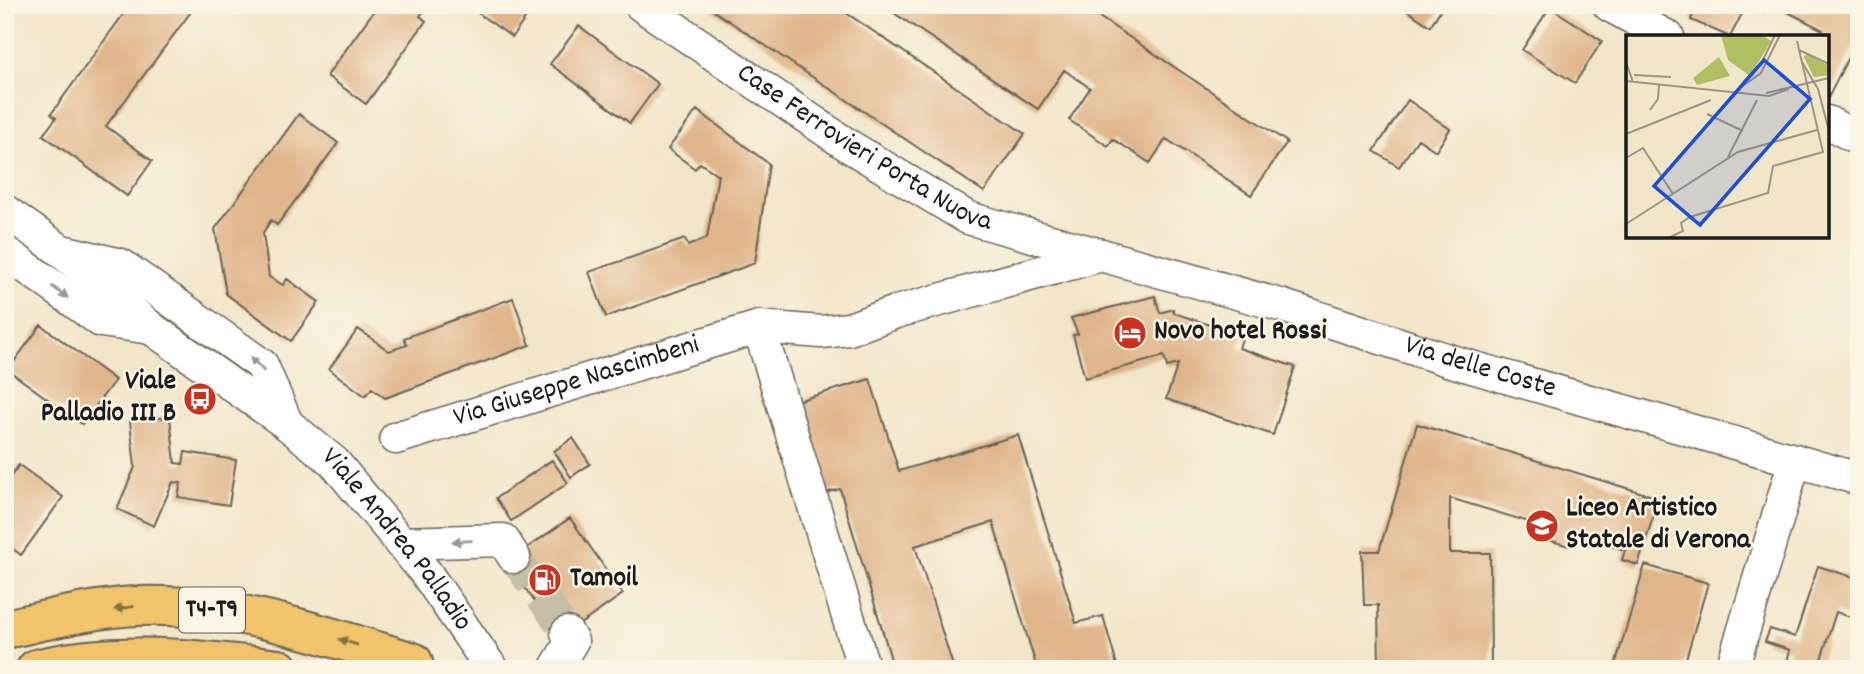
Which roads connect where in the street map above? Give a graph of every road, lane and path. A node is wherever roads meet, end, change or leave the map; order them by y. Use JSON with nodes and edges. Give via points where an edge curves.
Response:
{"nodes":[{"id":1,"x":641,"y":5,"type":"edge"},
{"id":2,"x":1609,"y":5,"type":"edge"},
{"id":3,"x":1664,"y":35,"type":"edge"},
{"id":4,"x":1829,"y":123,"type":"edge"},
{"id":5,"x":1859,"y":139,"type":"edge"},
{"id":6,"x":5,"y":211,"type":"edge"},
{"id":7,"x":60,"y":250,"type":"junction"},
{"id":8,"x":5,"y":252,"type":"edge"},
{"id":9,"x":1103,"y":254,"type":"junction"},
{"id":10,"x":759,"y":327,"type":"junction"},
{"id":11,"x":150,"y":328,"type":"junction"},
{"id":12,"x":286,"y":424,"type":"junction"},
{"id":13,"x":396,"y":439,"type":"dead end"},
{"id":14,"x":1795,"y":460,"type":"junction"},
{"id":15,"x":1859,"y":479,"type":"edge"},
{"id":16,"x":400,"y":543,"type":"junction"},
{"id":17,"x":514,"y":557,"type":"tunnel mouth"},
{"id":18,"x":5,"y":629,"type":"edge"},
{"id":19,"x":567,"y":633,"type":"dead end"},
{"id":20,"x":413,"y":662,"type":"dead end"},
{"id":21,"x":36,"y":669,"type":"edge"},
{"id":22,"x":279,"y":669,"type":"edge"},
{"id":23,"x":492,"y":669,"type":"edge"},
{"id":24,"x":555,"y":669,"type":"edge"},
{"id":25,"x":864,"y":669,"type":"edge"},
{"id":26,"x":1732,"y":669,"type":"edge"}],
"edges":[{"from":1,"to":9,"type":"street","name":"Case Ferrovieri Porta Nuova","via":[[849,146],[968,218]]},
{"from":2,"to":3,"type":"street"},
{"from":4,"to":5,"type":"street"},
{"from":6,"to":7,"type":"street","name":"Viale Andrea Palladio"},
{"from":7,"to":11,"type":"street","name":"Viale Andrea Palladio"},
{"from":12,"to":7,"type":"street","name":"Viale Andrea Palladio","one_way":true,"via":[[262,365],[121,265]]},
{"from":8,"to":11,"type":"street","name":"Viale Andrea Palladio","one_way":true,"via":[[101,321]]},
{"from":9,"to":10,"type":"street","name":"Via Giuseppe Nascimbeni","via":[[849,329],[821,332]]},
{"from":9,"to":14,"type":"street","name":"Via delle Coste"},
{"from":10,"to":13,"type":"street","name":"Via Giuseppe Nascimbeni"},
{"from":10,"to":25,"type":"street"},
{"from":11,"to":12,"type":"street","name":"Viale Andrea Palladio"},
{"from":12,"to":16,"type":"street","name":"Viale Andrea Palladio","via":[[334,461]]},
{"from":14,"to":15,"type":"street","name":"Via delle Coste"},
{"from":14,"to":26,"type":"street"},
{"from":17,"to":16,"type":"street","one_way":true,"via":[[503,540]]},
{"from":16,"to":23,"type":"street","name":"Viale Andrea Palladio"},
{"from":20,"to":18,"type":"highway","number":"T4-T9","one_way":true,"via":[[277,621],[209,610],[136,606]]},
{"from":19,"to":24,"type":"street","via":[[572,641]]},
{"from":21,"to":22,"type":"highway","number":"T4-T9","via":[[61,662],[184,657]]}]}
